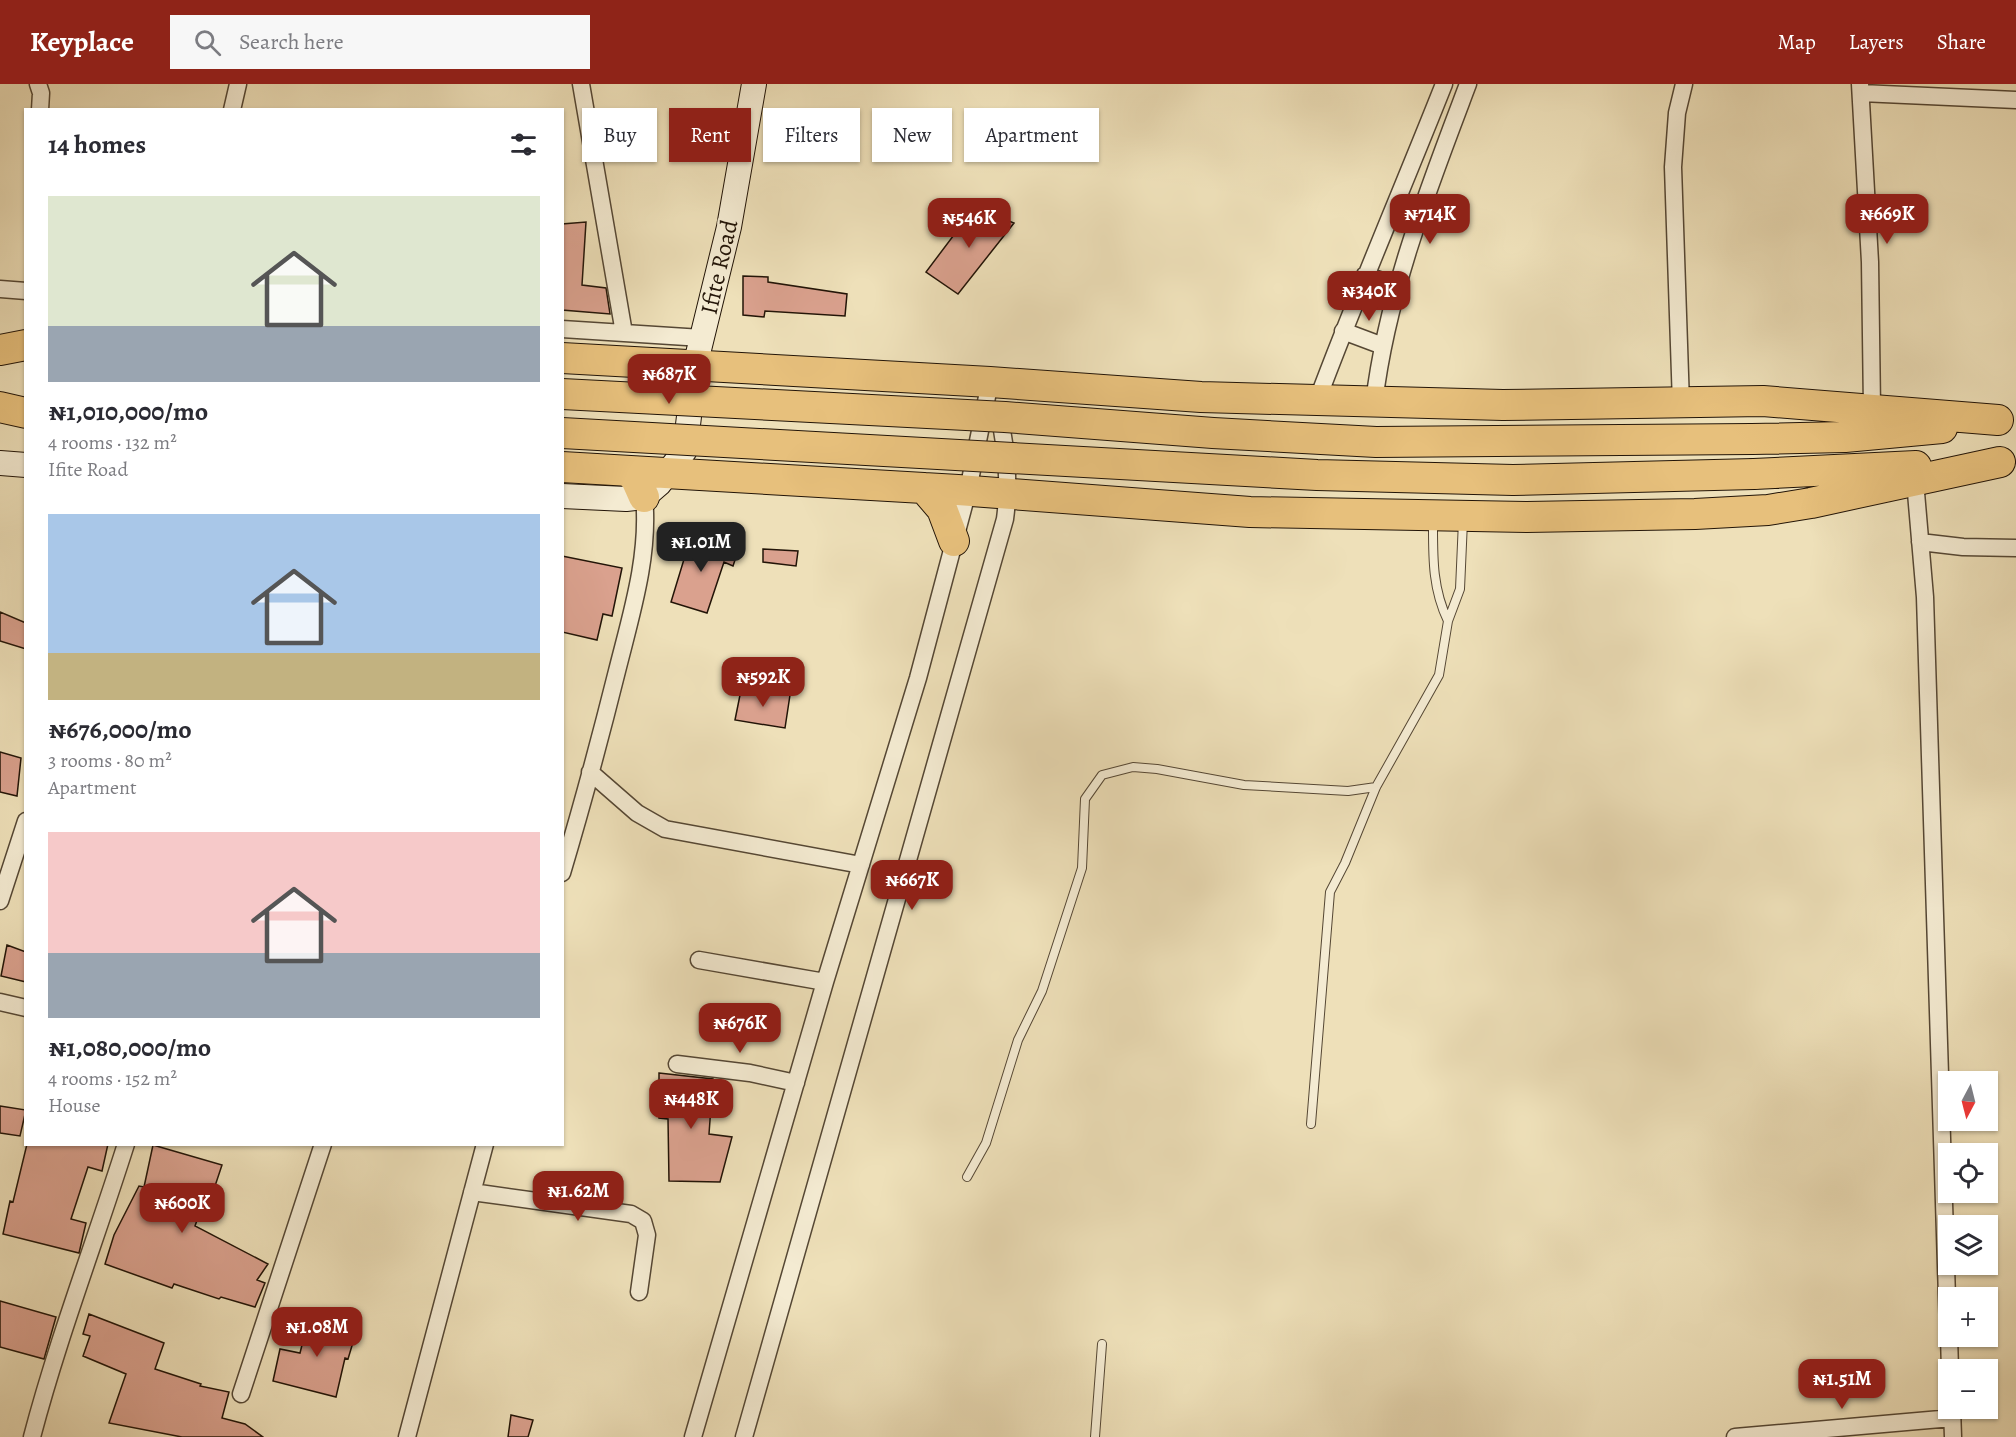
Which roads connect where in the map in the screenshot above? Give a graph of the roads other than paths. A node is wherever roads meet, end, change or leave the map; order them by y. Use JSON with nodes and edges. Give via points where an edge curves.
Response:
{"nodes":[{"id":1,"x":38,"y":84,"type":"edge"},
{"id":2,"x":238,"y":84,"type":"edge"},
{"id":3,"x":581,"y":84,"type":"edge"},
{"id":4,"x":754,"y":84,"type":"edge"},
{"id":5,"x":1444,"y":84,"type":"edge"},
{"id":6,"x":1468,"y":84,"type":"edge"},
{"id":7,"x":1684,"y":84,"type":"edge"},
{"id":8,"x":1860,"y":88,"type":"edge"},
{"id":9,"x":2016,"y":100,"type":"edge"},
{"id":10,"x":40,"y":108,"type":"edge"},
{"id":11,"x":232,"y":108,"type":"edge"},
{"id":12,"x":1365,"y":275,"type":"junction"},
{"id":13,"x":1399,"y":287,"type":"junction"},
{"id":14,"x":0,"y":289,"type":"edge"},
{"id":15,"x":24,"y":291,"type":"edge"},
{"id":16,"x":564,"y":329,"type":"edge"},
{"id":17,"x":1343,"y":331,"type":"junction"},
{"id":18,"x":624,"y":333,"type":"junction"},
{"id":19,"x":24,"y":345,"type":"edge"},
{"id":20,"x":1383,"y":346,"type":"junction"},
{"id":21,"x":0,"y":350,"type":"edge"},
{"id":22,"x":698,"y":352,"type":"junction"},
{"id":23,"x":0,"y":358,"type":"edge"},
{"id":24,"x":564,"y":358,"type":"edge"},
{"id":25,"x":24,"y":360,"type":"edge"},
{"id":26,"x":990,"y":382,"type":"junction"},
{"id":27,"x":564,"y":394,"type":"edge"},
{"id":28,"x":1317,"y":401,"type":"junction"},
{"id":29,"x":1374,"y":403,"type":"junction"},
{"id":30,"x":1681,"y":404,"type":"junction"},
{"id":31,"x":24,"y":406,"type":"edge"},
{"id":32,"x":0,"y":407,"type":"edge"},
{"id":33,"x":1872,"y":408,"type":"junction"},
{"id":34,"x":24,"y":413,"type":"edge"},
{"id":35,"x":2007,"y":419,"type":"edge"},
{"id":36,"x":564,"y":433,"type":"edge"},
{"id":37,"x":685,"y":450,"type":"junction"},
{"id":38,"x":2008,"y":462,"type":"edge"},
{"id":39,"x":0,"y":464,"type":"edge"},
{"id":40,"x":24,"y":465,"type":"edge"},
{"id":41,"x":564,"y":467,"type":"edge"},
{"id":42,"x":627,"y":471,"type":"junction"},
{"id":43,"x":666,"y":474,"type":"junction"},
{"id":44,"x":704,"y":476,"type":"junction"},
{"id":45,"x":1915,"y":481,"type":"junction"},
{"id":46,"x":924,"y":488,"type":"junction"},
{"id":47,"x":969,"y":490,"type":"junction"},
{"id":48,"x":1009,"y":494,"type":"junction"},
{"id":49,"x":564,"y":496,"type":"edge"},
{"id":50,"x":644,"y":497,"type":"junction"},
{"id":51,"x":1433,"y":516,"type":"junction"},
{"id":52,"x":1463,"y":517,"type":"junction"},
{"id":53,"x":954,"y":541,"type":"junction"},
{"id":54,"x":1920,"y":542,"type":"junction"},
{"id":55,"x":2016,"y":548,"type":"edge"},
{"id":56,"x":1448,"y":621,"type":"junction"},
{"id":57,"x":590,"y":772,"type":"junction"},
{"id":58,"x":1376,"y":787,"type":"junction"},
{"id":59,"x":24,"y":826,"type":"edge"},
{"id":60,"x":861,"y":865,"type":"junction"},
{"id":61,"x":564,"y":866,"type":"edge"},
{"id":62,"x":0,"y":901,"type":"edge"},
{"id":63,"x":699,"y":960,"type":"dead end"},
{"id":64,"x":825,"y":982,"type":"junction"},
{"id":65,"x":0,"y":1002,"type":"edge"},
{"id":66,"x":24,"y":1008,"type":"edge"},
{"id":67,"x":677,"y":1064,"type":"dead end"},
{"id":68,"x":796,"y":1083,"type":"junction"},
{"id":69,"x":1311,"y":1124,"type":"dead end"},
{"id":70,"x":125,"y":1146,"type":"edge"},
{"id":71,"x":322,"y":1146,"type":"edge"},
{"id":72,"x":484,"y":1146,"type":"edge"},
{"id":73,"x":967,"y":1177,"type":"dead end"},
{"id":74,"x":472,"y":1192,"type":"junction"},
{"id":75,"x":1947,"y":1287,"type":"edge"},
{"id":76,"x":639,"y":1292,"type":"dead end"},
{"id":77,"x":1102,"y":1344,"type":"dead end"},
{"id":78,"x":241,"y":1394,"type":"dead end"},
{"id":79,"x":1938,"y":1415,"type":"edge"},
{"id":80,"x":1952,"y":1419,"type":"edge"},
{"id":81,"x":32,"y":1437,"type":"edge"},
{"id":82,"x":406,"y":1437,"type":"edge"},
{"id":83,"x":693,"y":1437,"type":"edge"},
{"id":84,"x":744,"y":1437,"type":"edge"},
{"id":85,"x":1095,"y":1437,"type":"edge"},
{"id":86,"x":1735,"y":1437,"type":"edge"},
{"id":87,"x":1953,"y":1437,"type":"edge"}],
"edges":[{"from":1,"to":10,"type":"street"},
{"from":2,"to":11,"type":"street"},
{"from":3,"to":18,"type":"street"},
{"from":4,"to":22,"type":"street","name":"Ifite Road","via":[[729,227]]},
{"from":5,"to":12,"type":"street"},
{"from":6,"to":13,"type":"street","via":[[1428,190]]},
{"from":7,"to":30,"type":"street","via":[[1677,113],[1673,167]]},
{"from":8,"to":9,"type":"street"},
{"from":8,"to":33,"type":"street","via":[[1870,262]]},
{"from":12,"to":13,"type":"street"},
{"from":12,"to":17,"type":"street"},
{"from":13,"to":20,"type":"street"},
{"from":14,"to":15,"type":"street"},
{"from":16,"to":18,"type":"street"},
{"from":17,"to":20,"type":"street"},
{"from":17,"to":28,"type":"street"},
{"from":18,"to":22,"type":"street"},
{"from":19,"to":21,"type":"highway"},
{"from":20,"to":29,"type":"street"},
{"from":22,"to":24,"type":"highway"},
{"from":22,"to":26,"type":"highway"},
{"from":22,"to":37,"type":"street","name":"Ifite Road"},
{"from":23,"to":25,"type":"highway"},
{"from":26,"to":28,"type":"highway"},
{"from":26,"to":47,"type":"street"},
{"from":26,"to":48,"type":"street","via":[[1006,442]]},
{"from":27,"to":35,"type":"highway","bridge":true,"via":[[1005,417],[1376,442],[1845,437]]},
{"from":28,"to":29,"type":"highway"},
{"from":29,"to":30,"type":"highway"},
{"from":30,"to":33,"type":"highway","via":[[1763,401]]},
{"from":31,"to":32,"type":"highway"},
{"from":32,"to":34,"type":"highway"},
{"from":33,"to":35,"type":"highway"},
{"from":36,"to":38,"type":"highway","bridge":true,"via":[[1317,475],[1514,480]]},
{"from":37,"to":43,"type":"street"},
{"from":37,"to":44,"type":"highway"},
{"from":38,"to":45,"type":"highway"},
{"from":39,"to":40,"type":"street"},
{"from":41,"to":42,"type":"highway"},
{"from":42,"to":43,"type":"highway"},
{"from":42,"to":50,"type":"highway","via":[[636,479]]},
{"from":43,"to":44,"type":"highway"},
{"from":43,"to":50,"type":"street"},
{"from":44,"to":46,"type":"highway"},
{"from":45,"to":52,"type":"highway","via":[[1768,510]]},
{"from":45,"to":54,"type":"street"},
{"from":46,"to":47,"type":"highway"},
{"from":46,"to":53,"type":"highway","via":[[942,509]]},
{"from":47,"to":48,"type":"highway"},
{"from":47,"to":53,"type":"street"},
{"from":48,"to":51,"type":"highway","via":[[1251,512]]},
{"from":48,"to":84,"type":"street"},
{"from":49,"to":50,"type":"street","via":[[626,500]]},
{"from":50,"to":57,"type":"street","via":[[644,549],[627,632]]},
{"from":51,"to":52,"type":"highway"},
{"from":51,"to":56,"type":"lane","via":[[1434,579],[1438,601]]},
{"from":52,"to":56,"type":"lane","via":[[1460,589]]},
{"from":53,"to":60,"type":"street","via":[[918,678]]},
{"from":54,"to":55,"type":"street"},
{"from":54,"to":75,"type":"street","via":[[1931,751]]},
{"from":56,"to":58,"type":"lane","via":[[1439,675]]},
{"from":57,"to":60,"type":"street","via":[[637,813],[665,828]]},
{"from":57,"to":61,"type":"street"},
{"from":58,"to":69,"type":"lane","via":[[1330,892]]},
{"from":58,"to":73,"type":"lane","via":[[1348,791],[1244,785],[1133,767],[1102,775],[1085,799],[1082,868],[1042,991],[1018,1040],[986,1143]]},
{"from":59,"to":62,"type":"street"},
{"from":60,"to":64,"type":"street"},
{"from":63,"to":64,"type":"street"},
{"from":64,"to":68,"type":"street"},
{"from":65,"to":66,"type":"street"},
{"from":67,"to":68,"type":"street"},
{"from":68,"to":83,"type":"street"},
{"from":70,"to":81,"type":"street","via":[[49,1373]]},
{"from":71,"to":78,"type":"street"},
{"from":72,"to":74,"type":"street"},
{"from":74,"to":76,"type":"street","via":[[631,1214],[643,1221],[647,1235]]},
{"from":74,"to":82,"type":"street"},
{"from":77,"to":85,"type":"lane"},
{"from":79,"to":86,"type":"street"},
{"from":80,"to":87,"type":"street"}]}
